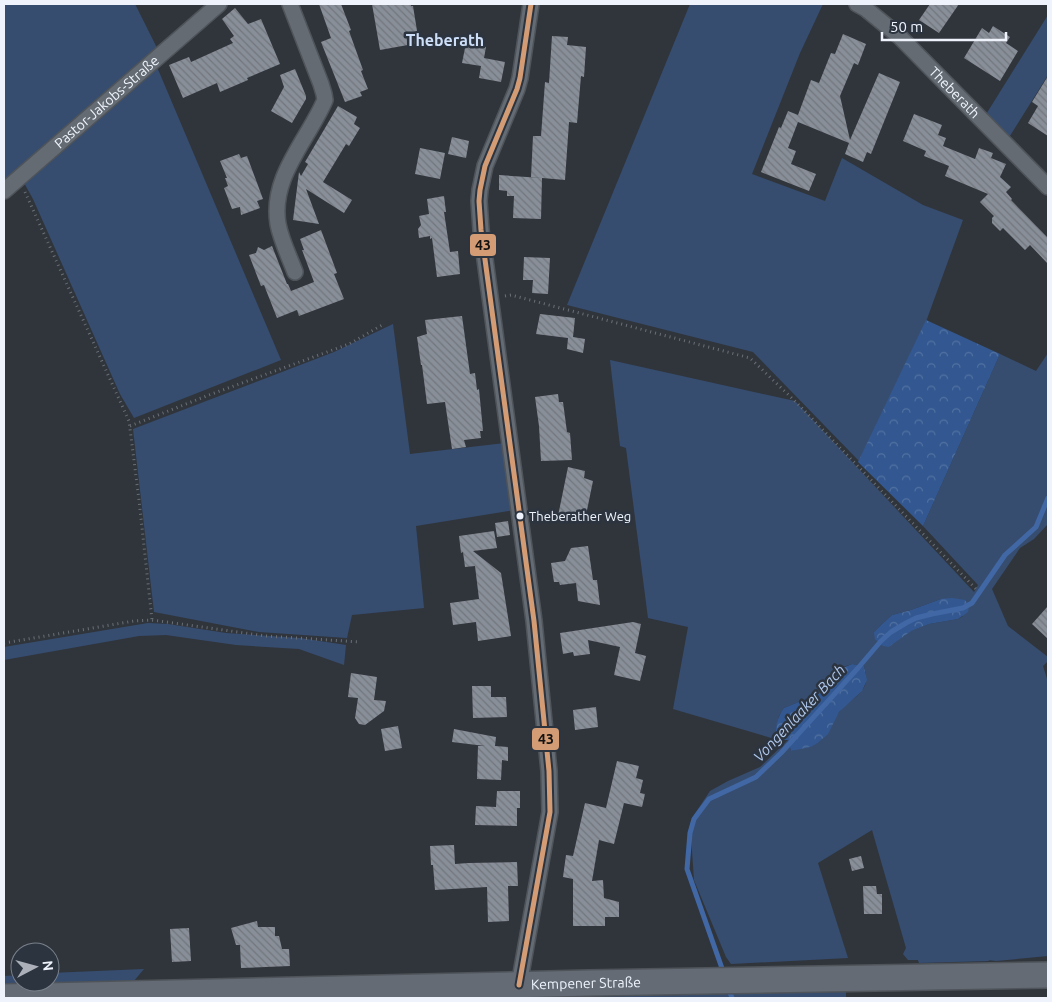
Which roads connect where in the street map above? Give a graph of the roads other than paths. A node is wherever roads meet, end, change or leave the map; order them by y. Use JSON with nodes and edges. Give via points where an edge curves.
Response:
{"nodes":[{"id":1,"x":290,"y":4,"type":"edge"},
{"id":2,"x":531,"y":4,"type":"edge"},
{"id":3,"x":858,"y":4,"type":"edge"},
{"id":4,"x":211,"y":7,"type":"edge"},
{"id":5,"x":1048,"y":187,"type":"edge"},
{"id":6,"x":4,"y":191,"type":"edge"},
{"id":7,"x":295,"y":272,"type":"dead end"},
{"id":8,"x":1048,"y":974,"type":"edge"},
{"id":9,"x":518,"y":985,"type":"junction"},
{"id":10,"x":4,"y":997,"type":"edge"}],
"edges":[{"from":1,"to":7,"type":"street","via":[[325,100],[288,167],[278,202],[279,225]]},
{"from":2,"to":9,"type":"street","via":[[520,78],[489,153],[479,201],[534,621],[550,786],[548,819]]},
{"from":3,"to":5,"type":"street","name":"Theberath","via":[[899,36]]},
{"from":4,"to":6,"type":"street","name":"Pastor-Jakobs-Straße"},
{"from":8,"to":9,"type":"main road","name":"Kempener Straße"},
{"from":9,"to":10,"type":"main road","name":"Kempener Straße"}]}
